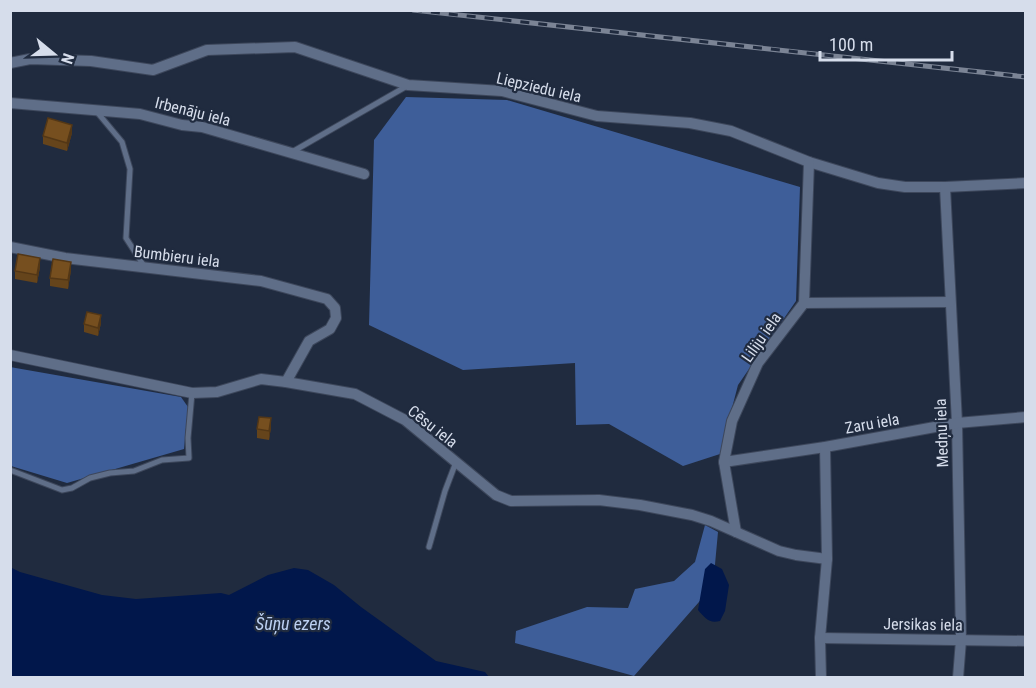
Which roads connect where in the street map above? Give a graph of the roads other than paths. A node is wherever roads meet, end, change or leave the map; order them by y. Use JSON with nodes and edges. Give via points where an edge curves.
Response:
{"nodes":[{"id":1,"x":10,"y":63,"type":"edge"},
{"id":2,"x":408,"y":85,"type":"junction"},
{"id":3,"x":10,"y":103,"type":"edge"},
{"id":4,"x":96,"y":111,"type":"junction"},
{"id":5,"x":290,"y":153,"type":"junction"},
{"id":6,"x":809,"y":162,"type":"junction"},
{"id":7,"x":364,"y":174,"type":"dead end"},
{"id":8,"x":1026,"y":183,"type":"edge"},
{"id":9,"x":945,"y":187,"type":"junction"},
{"id":10,"x":10,"y":248,"type":"edge"},
{"id":11,"x":144,"y":266,"type":"junction"},
{"id":12,"x":950,"y":302,"type":"junction"},
{"id":13,"x":804,"y":303,"type":"junction"},
{"id":14,"x":10,"y":355,"type":"edge"},
{"id":15,"x":286,"y":382,"type":"junction"},
{"id":16,"x":192,"y":393,"type":"junction"},
{"id":17,"x":1026,"y":417,"type":"edge"},
{"id":18,"x":957,"y":423,"type":"junction"},
{"id":19,"x":825,"y":447,"type":"junction"},
{"id":20,"x":456,"y":462,"type":"junction"},
{"id":21,"x":724,"y":462,"type":"junction"},
{"id":22,"x":10,"y":470,"type":"edge"},
{"id":23,"x":736,"y":532,"type":"junction"},
{"id":24,"x":429,"y":547,"type":"dead end"},
{"id":25,"x":827,"y":559,"type":"junction"},
{"id":26,"x":820,"y":638,"type":"junction"},
{"id":27,"x":961,"y":640,"type":"junction"},
{"id":28,"x":1026,"y":641,"type":"edge"},
{"id":29,"x":821,"y":678,"type":"edge"},
{"id":30,"x":958,"y":678,"type":"edge"}],
"edges":[{"from":1,"to":2,"type":"street","name":"Liepziedu iela","via":[[30,59],[91,61],[153,70],[207,50],[295,47]]},
{"from":2,"to":5,"type":"lane"},
{"from":2,"to":6,"type":"street","name":"Liepziedu iela","via":[[502,91],[597,116],[711,127]]},
{"from":3,"to":4,"type":"street","name":"Irbenāju iela"},
{"from":4,"to":5,"type":"street","name":"Irbenāju iela","via":[[140,114]]},
{"from":4,"to":11,"type":"lane","via":[[125,151],[130,170],[126,238]]},
{"from":5,"to":7,"type":"street","name":"Irbenāju iela"},
{"from":6,"to":9,"type":"street","name":"Liepziedu iela","via":[[878,183]]},
{"from":6,"to":13,"type":"street"},
{"from":8,"to":9,"type":"street","name":"Liepziedu iela"},
{"from":9,"to":12,"type":"street","name":"Medņu iela"},
{"from":10,"to":11,"type":"street","name":"Bumbieru iela"},
{"from":11,"to":15,"type":"street","name":"Bumbieru iela","via":[[261,281],[327,299],[335,308],[336,318],[330,329],[309,340]]},
{"from":12,"to":13,"type":"street"},
{"from":12,"to":18,"type":"street","name":"Medņu iela"},
{"from":13,"to":21,"type":"street","name":"Liliju iela","via":[[758,363],[732,421]]},
{"from":14,"to":16,"type":"street","name":"Cēsu iela"},
{"from":15,"to":16,"type":"street","name":"Cēsu iela","via":[[261,379],[217,392]]},
{"from":15,"to":20,"type":"street","name":"Cēsu iela","via":[[355,394],[405,420]]},
{"from":16,"to":22,"type":"lane","via":[[189,458],[162,460],[134,471],[90,478],[62,490]]},
{"from":17,"to":18,"type":"street","name":"Zaru iela"},
{"from":18,"to":19,"type":"street","name":"Zaru iela"},
{"from":18,"to":27,"type":"street","name":"Medņu iela"},
{"from":19,"to":21,"type":"street","name":"Zaru iela"},
{"from":19,"to":25,"type":"street"},
{"from":20,"to":23,"type":"street","name":"Cēsu iela","via":[[496,495],[511,501],[599,500],[640,505],[692,515]]},
{"from":20,"to":24,"type":"lane"},
{"from":21,"to":23,"type":"street","name":"Liliju iela"},
{"from":23,"to":25,"type":"street","name":"Cēsu iela","via":[[779,550]]},
{"from":25,"to":26,"type":"street"},
{"from":26,"to":27,"type":"street","name":"Jersikas iela"},
{"from":26,"to":29,"type":"street"},
{"from":27,"to":28,"type":"street","name":"Jersikas iela"},
{"from":27,"to":30,"type":"street","name":"Medņu iela"}]}
